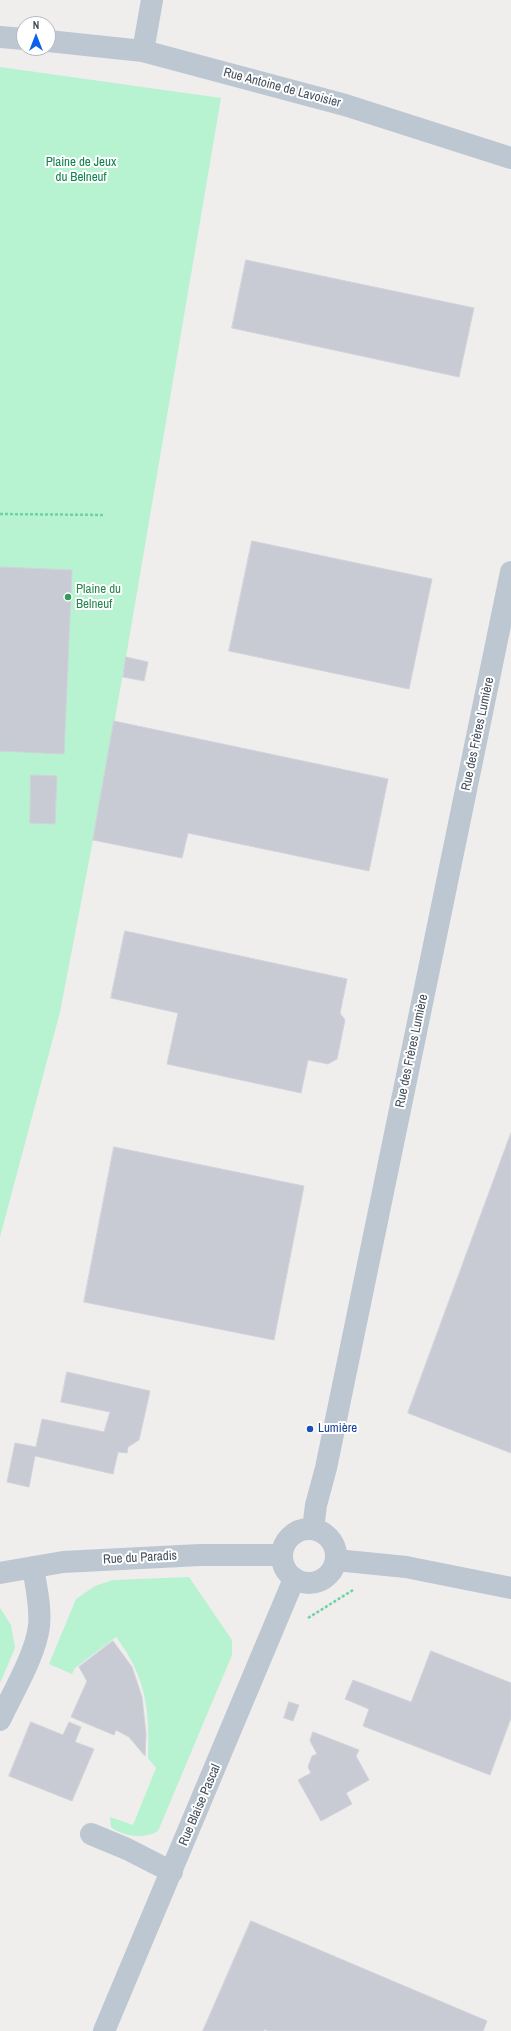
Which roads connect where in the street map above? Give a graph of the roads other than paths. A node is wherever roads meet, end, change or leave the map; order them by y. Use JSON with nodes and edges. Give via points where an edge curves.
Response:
{"nodes":[{"id":1,"x":152,"y":0,"type":"edge"},
{"id":2,"x":0,"y":37,"type":"edge"},
{"id":3,"x":16,"y":38,"type":"edge"},
{"id":4,"x":56,"y":43,"type":"edge"},
{"id":5,"x":143,"y":51,"type":"junction"},
{"id":6,"x":511,"y":158,"type":"edge"},
{"id":7,"x":511,"y":572,"type":"edge"},
{"id":8,"x":313,"y":1530,"type":"junction"},
{"id":9,"x":281,"y":1555,"type":"junction"},
{"id":10,"x":336,"y":1560,"type":"junction"},
{"id":11,"x":33,"y":1567,"type":"junction"},
{"id":12,"x":0,"y":1573,"type":"edge"},
{"id":13,"x":294,"y":1579,"type":"junction"},
{"id":14,"x":511,"y":1588,"type":"edge"},
{"id":15,"x":0,"y":1720,"type":"edge"},
{"id":16,"x":92,"y":1834,"type":"dead end"},
{"id":17,"x":172,"y":1872,"type":"junction"},
{"id":18,"x":104,"y":2031,"type":"edge"}],
"edges":[{"from":1,"to":5,"type":"street"},
{"from":2,"to":3,"type":"street"},
{"from":4,"to":5,"type":"street","name":"Rue Antoine de Lavoisier"},
{"from":5,"to":6,"type":"street","name":"Rue Antoine de Lavoisier","via":[[345,105]]},
{"from":7,"to":8,"type":"street","name":"Rue des Frères Lumière","via":[[316,1505]]},
{"from":8,"to":9,"type":"street","via":[[306,1529],[291,1535]]},
{"from":8,"to":10,"type":"street","via":[[331,1540]]},
{"from":9,"to":11,"type":"street","name":"Rue du Paradis","via":[[200,1555],[63,1562]]},
{"from":9,"to":13,"type":"street","via":[[287,1573]]},
{"from":10,"to":13,"type":"street","via":[[333,1569],[320,1581],[311,1583]]},
{"from":10,"to":14,"type":"street","via":[[406,1567]]},
{"from":11,"to":12,"type":"street","name":"Rue du Paradis"},
{"from":11,"to":15,"type":"street","via":[[39,1628],[31,1655]]},
{"from":13,"to":17,"type":"street","name":"Rue Blaise Pascal"},
{"from":16,"to":17,"type":"street"},
{"from":17,"to":18,"type":"street","name":"Rue Blaise Pascal"}]}
